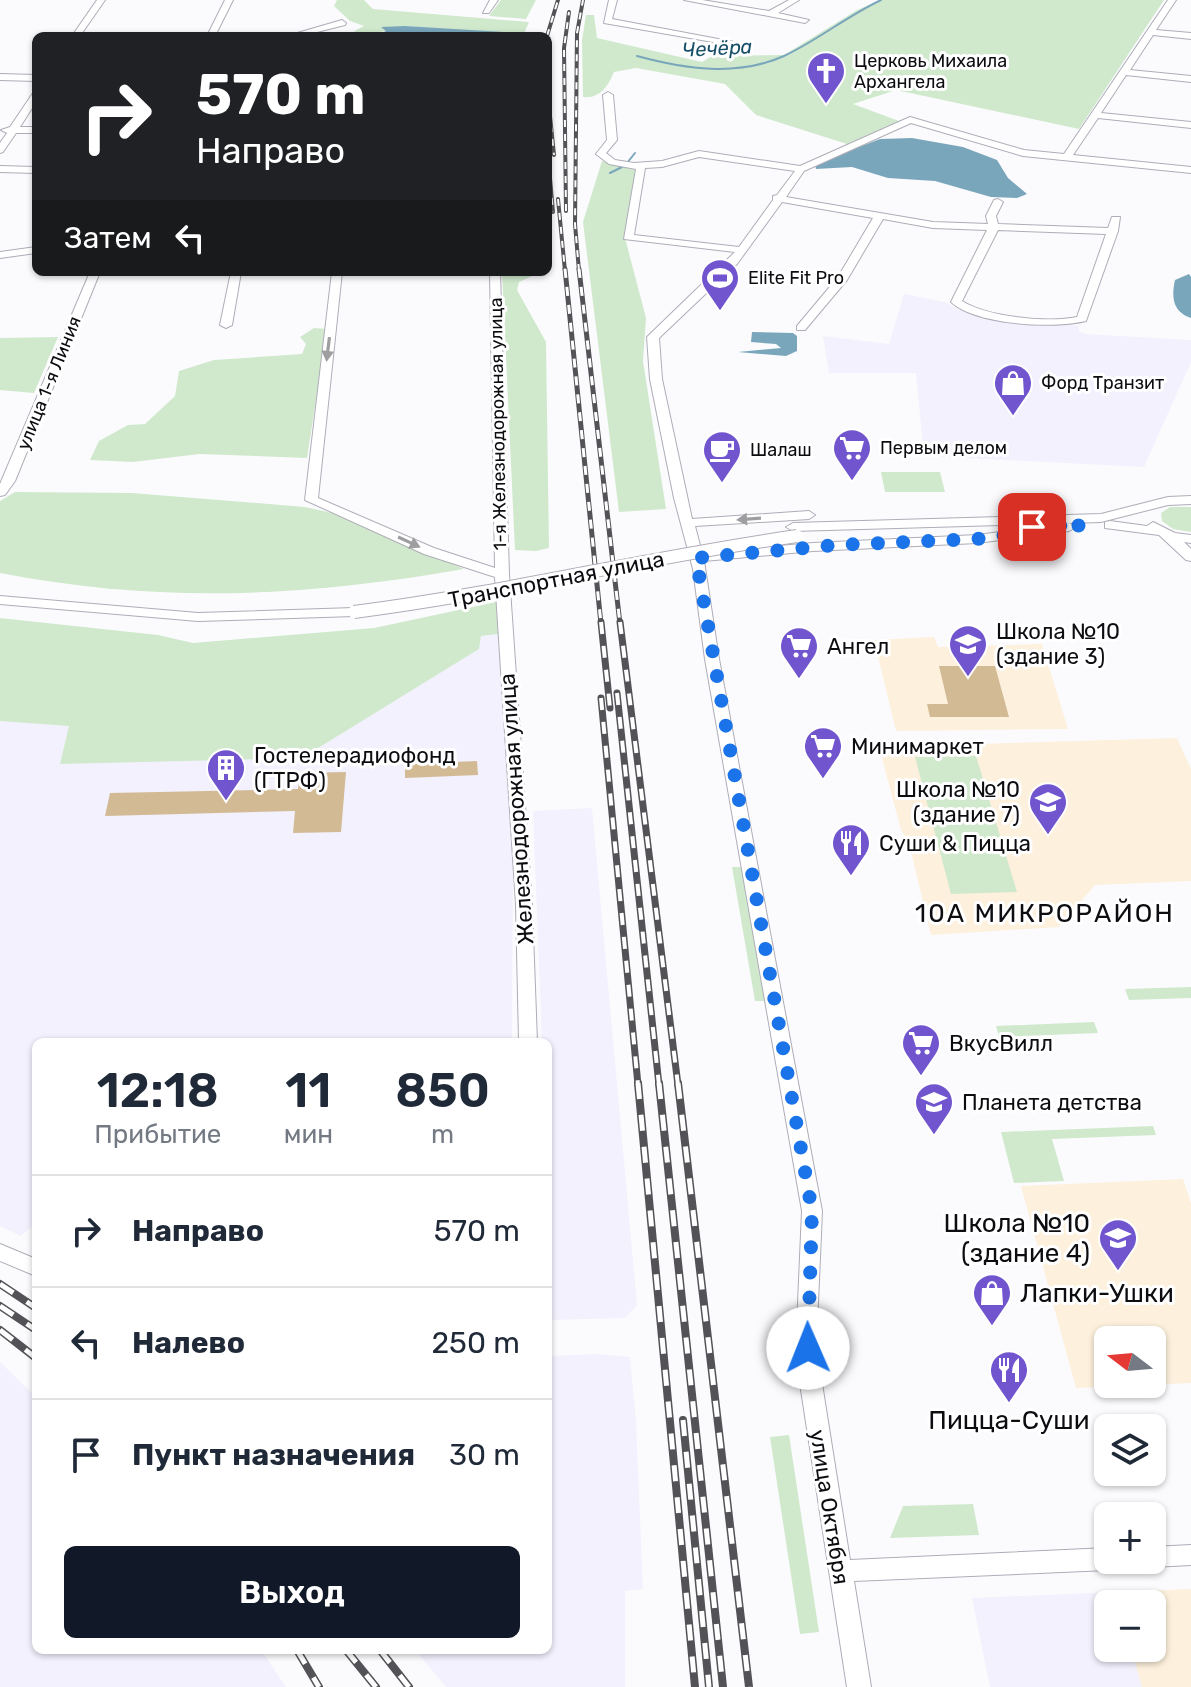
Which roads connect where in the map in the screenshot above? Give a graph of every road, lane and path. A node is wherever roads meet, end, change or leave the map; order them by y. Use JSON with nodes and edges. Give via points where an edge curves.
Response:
{"nodes":[{"id":1,"x":101,"y":0,"type":"edge"},
{"id":2,"x":229,"y":0,"type":"edge"},
{"id":3,"x":494,"y":0,"type":"edge"},
{"id":4,"x":613,"y":0,"type":"edge"},
{"id":5,"x":688,"y":0,"type":"edge"},
{"id":6,"x":795,"y":0,"type":"edge"},
{"id":7,"x":1172,"y":0,"type":"edge"},
{"id":8,"x":486,"y":11,"type":"dead end"},
{"id":9,"x":770,"y":14,"type":"junction"},
{"id":10,"x":805,"y":20,"type":"dead end"},
{"id":11,"x":342,"y":23,"type":"dead end"},
{"id":12,"x":79,"y":32,"type":"edge"},
{"id":13,"x":213,"y":32,"type":"edge"},
{"id":14,"x":307,"y":32,"type":"edge"},
{"id":15,"x":1153,"y":32,"type":"junction"},
{"id":16,"x":1191,"y":36,"type":"edge"},
{"id":17,"x":730,"y":42,"type":"dead end"},
{"id":18,"x":1126,"y":72,"type":"junction"},
{"id":19,"x":0,"y":77,"type":"edge"},
{"id":20,"x":32,"y":78,"type":"edge"},
{"id":21,"x":1191,"y":79,"type":"edge"},
{"id":22,"x":608,"y":95,"type":"dead end"},
{"id":23,"x":32,"y":101,"type":"edge"},
{"id":24,"x":1096,"y":115,"type":"junction"},
{"id":25,"x":1191,"y":125,"type":"edge"},
{"id":26,"x":0,"y":130,"type":"edge"},
{"id":27,"x":13,"y":130,"type":"junction"},
{"id":28,"x":32,"y":130,"type":"edge"},
{"id":29,"x":0,"y":150,"type":"edge"},
{"id":30,"x":1066,"y":158,"type":"junction"},
{"id":31,"x":641,"y":166,"type":"junction"},
{"id":32,"x":0,"y":169,"type":"edge"},
{"id":33,"x":801,"y":169,"type":"junction"},
{"id":34,"x":32,"y":170,"type":"edge"},
{"id":35,"x":1191,"y":170,"type":"edge"},
{"id":36,"x":777,"y":198,"type":"junction"},
{"id":37,"x":998,"y":202,"type":"dead end"},
{"id":38,"x":879,"y":217,"type":"junction"},
{"id":39,"x":1116,"y":219,"type":"dead end"},
{"id":40,"x":994,"y":227,"type":"junction"},
{"id":41,"x":1113,"y":231,"type":"junction"},
{"id":42,"x":742,"y":250,"type":"junction"},
{"id":43,"x":32,"y":251,"type":"edge"},
{"id":44,"x":0,"y":255,"type":"edge"},
{"id":45,"x":93,"y":276,"type":"edge"},
{"id":46,"x":235,"y":276,"type":"edge"},
{"id":47,"x":337,"y":276,"type":"edge"},
{"id":48,"x":495,"y":276,"type":"edge"},
{"id":49,"x":226,"y":325,"type":"dead end"},
{"id":50,"x":801,"y":328,"type":"dead end"},
{"id":51,"x":0,"y":492,"type":"edge"},
{"id":52,"x":1191,"y":500,"type":"edge"},
{"id":53,"x":1154,"y":504,"type":"junction"},
{"id":54,"x":1080,"y":522,"type":"junction"},
{"id":55,"x":688,"y":523,"type":"junction"},
{"id":56,"x":1165,"y":533,"type":"junction"},
{"id":57,"x":1191,"y":539,"type":"edge"},
{"id":58,"x":1191,"y":557,"type":"edge"},
{"id":59,"x":698,"y":563,"type":"junction"},
{"id":60,"x":502,"y":575,"type":"junction"},
{"id":61,"x":0,"y":590,"type":"edge"},
{"id":62,"x":0,"y":600,"type":"edge"},
{"id":63,"x":353,"y":607,"type":"junction"},
{"id":64,"x":528,"y":1038,"type":"edge"},
{"id":65,"x":0,"y":1252,"type":"edge"},
{"id":66,"x":32,"y":1266,"type":"edge"},
{"id":67,"x":1191,"y":1555,"type":"edge"},
{"id":68,"x":1166,"y":1556,"type":"edge"},
{"id":69,"x":1094,"y":1560,"type":"edge"},
{"id":70,"x":840,"y":1571,"type":"junction"},
{"id":71,"x":859,"y":1687,"type":"edge"}],
"edges":[{"from":1,"to":12,"type":"street"},
{"from":2,"to":13,"type":"street"},
{"from":3,"to":8,"type":"street"},
{"from":4,"to":17,"type":"street","via":[[607,21]]},
{"from":5,"to":9,"type":"street"},
{"from":6,"to":9,"type":"street"},
{"from":7,"to":15,"type":"street"},
{"from":9,"to":10,"type":"street"},
{"from":11,"to":14,"type":"street"},
{"from":15,"to":16,"type":"street"},
{"from":15,"to":18,"type":"street"},
{"from":18,"to":21,"type":"street"},
{"from":18,"to":24,"type":"street"},
{"from":19,"to":20,"type":"street"},
{"from":22,"to":31,"type":"street","via":[[612,140],[602,158]]},
{"from":23,"to":27,"type":"street"},
{"from":24,"to":25,"type":"street"},
{"from":24,"to":30,"type":"street"},
{"from":26,"to":27,"type":"street"},
{"from":27,"to":28,"type":"street"},
{"from":27,"to":29,"type":"street"},
{"from":30,"to":33,"type":"street","via":[[987,145],[910,120]]},
{"from":30,"to":35,"type":"street"},
{"from":31,"to":33,"type":"street","via":[[699,154]]},
{"from":31,"to":42,"type":"street","via":[[628,237]]},
{"from":32,"to":34,"type":"street"},
{"from":33,"to":36,"type":"street"},
{"from":36,"to":38,"type":"street"},
{"from":36,"to":42,"type":"street"},
{"from":37,"to":40,"type":"street","via":[[991,216]]},
{"from":38,"to":40,"type":"street"},
{"from":38,"to":50,"type":"street","via":[[843,278]]},
{"from":39,"to":41,"type":"street"},
{"from":40,"to":41,"type":"street"},
{"from":40,"to":41,"type":"street","via":[[956,302],[981,312],[1064,323],[1082,319]]},
{"from":42,"to":55,"type":"street","name":"улица Октября","via":[[653,337],[656,379]]},
{"from":43,"to":44,"type":"street"},
{"from":45,"to":51,"type":"street","name":"улица 1-я Линия"},
{"from":46,"to":49,"type":"street"},
{"from":47,"to":60,"type":"street","one_way":true,"via":[[311,500],[429,551]]},
{"from":48,"to":60,"type":"street","name":"1-я Железнодорожная улица"},
{"from":52,"to":53,"type":"street","name":"Транспортная улица"},
{"from":53,"to":54,"type":"street","name":"Транспортная улица","via":[[1133,514]]},
{"from":53,"to":56,"type":"street","via":[[1148,520]]},
{"from":54,"to":55,"type":"street","one_way":true,"via":[[977,511]]},
{"from":54,"to":56,"type":"street","name":"Транспортная улица"},
{"from":54,"to":59,"type":"street","via":[[977,539],[813,547]]},
{"from":54,"to":63,"type":"street","name":"Транспортная улица","bridge":true,"via":[[795,532],[462,598]]},
{"from":55,"to":59,"type":"street","name":"улица Октября"},
{"from":56,"to":57,"type":"street","name":"Транспортная улица"},
{"from":56,"to":58,"type":"street"},
{"from":59,"to":70,"type":"street","name":"улица Октября","via":[[812,1211],[807,1326]]},
{"from":60,"to":64,"type":"street","name":"Железнодорожная улица"},
{"from":61,"to":63,"type":"street","name":"Транспортная улица","via":[[201,607]]},
{"from":62,"to":63,"type":"street","name":"Транспортная улица","via":[[198,617]]},
{"from":65,"to":66,"type":"street"},
{"from":67,"to":68,"type":"street"},
{"from":69,"to":70,"type":"street"},
{"from":70,"to":71,"type":"street","name":"улица Октября"}]}
